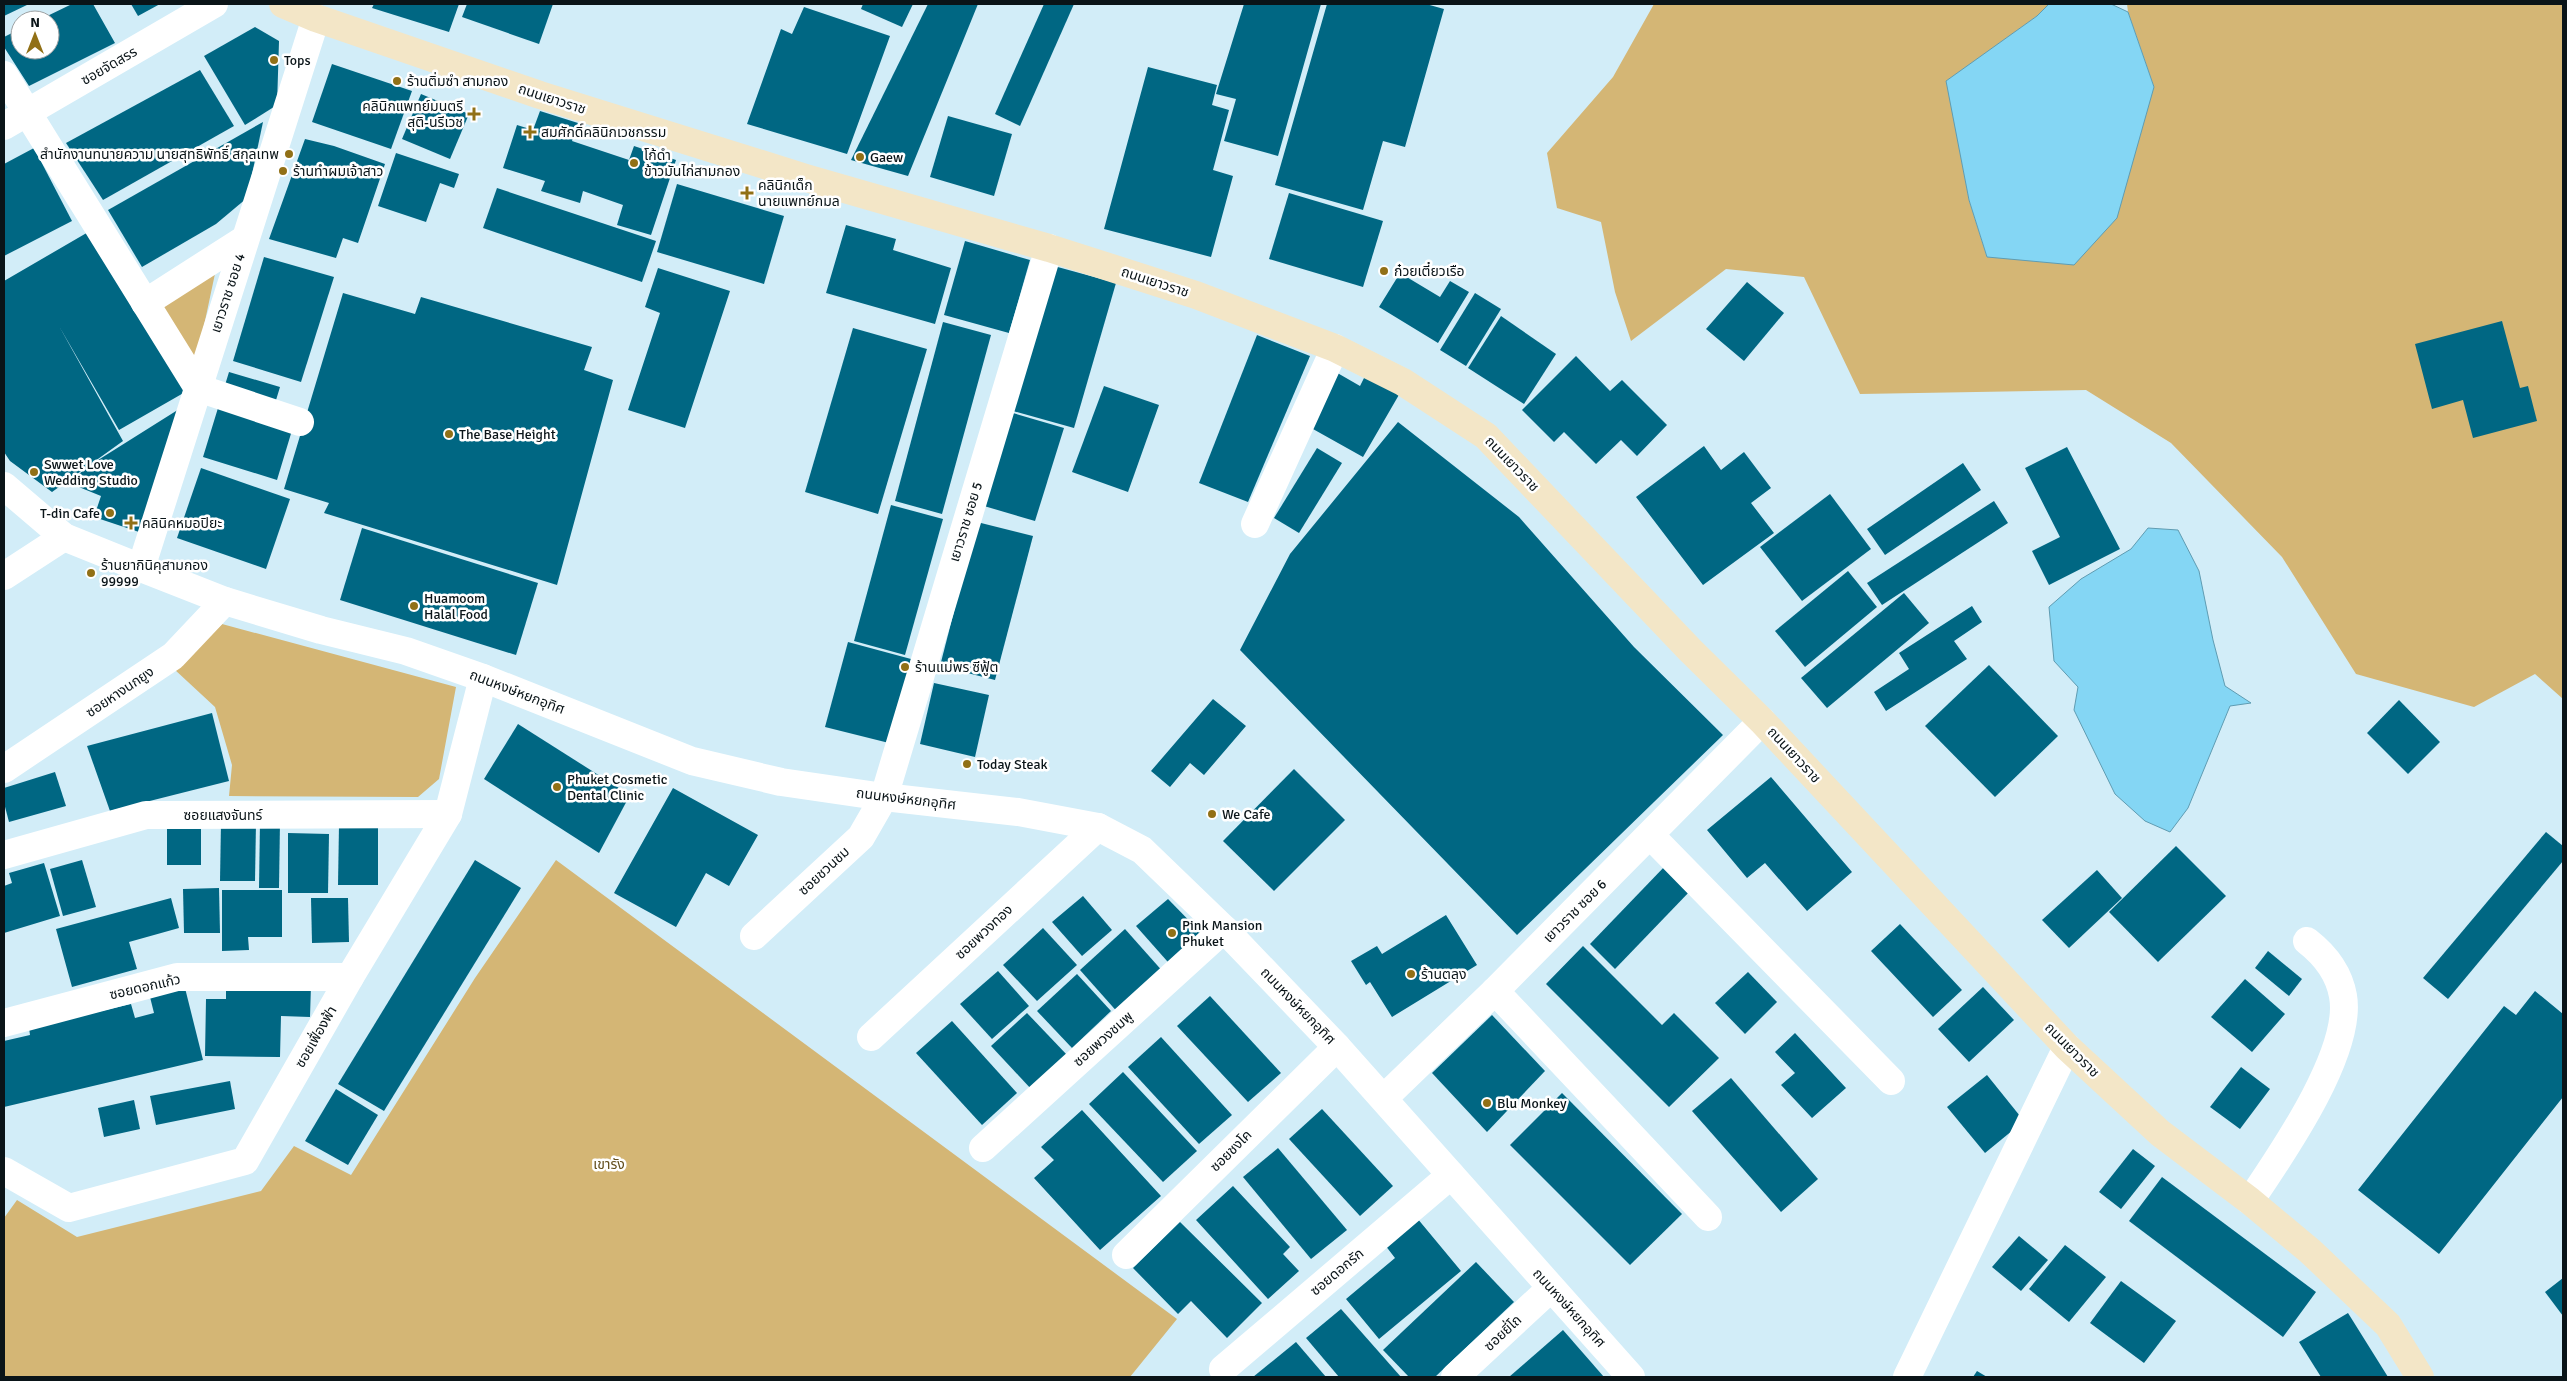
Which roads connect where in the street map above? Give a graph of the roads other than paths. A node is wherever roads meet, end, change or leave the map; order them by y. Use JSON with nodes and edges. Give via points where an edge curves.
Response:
{"nodes":[{"id":1,"x":214,"y":4,"type":"edge"},
{"id":2,"x":283,"y":4,"type":"edge"},
{"id":3,"x":316,"y":18,"type":"junction"},
{"id":4,"x":4,"y":75,"type":"edge"},
{"id":5,"x":28,"y":112,"type":"junction"},
{"id":6,"x":4,"y":126,"type":"edge"},
{"id":7,"x":245,"y":239,"type":"junction"},
{"id":8,"x":1049,"y":248,"type":"junction"},
{"id":9,"x":145,"y":303,"type":"junction"},
{"id":10,"x":1335,"y":348,"type":"junction"},
{"id":11,"x":198,"y":388,"type":"junction"},
{"id":12,"x":300,"y":422,"type":"dead end"},
{"id":13,"x":4,"y":486,"type":"edge"},
{"id":14,"x":1255,"y":524,"type":"dead end"},
{"id":15,"x":64,"y":537,"type":"junction"},
{"id":16,"x":141,"y":568,"type":"junction"},
{"id":17,"x":4,"y":576,"type":"edge"},
{"id":18,"x":225,"y":601,"type":"junction"},
{"id":19,"x":483,"y":678,"type":"junction"},
{"id":20,"x":1762,"y":720,"type":"junction"},
{"id":21,"x":4,"y":769,"type":"edge"},
{"id":22,"x":884,"y":797,"type":"junction"},
{"id":23,"x":448,"y":814,"type":"junction"},
{"id":24,"x":1098,"y":827,"type":"junction"},
{"id":25,"x":1650,"y":835,"type":"junction"},
{"id":26,"x":4,"y":855,"type":"edge"},
{"id":27,"x":1224,"y":929,"type":"junction"},
{"id":28,"x":754,"y":936,"type":"dead end"},
{"id":29,"x":2307,"y":941,"type":"dead end"},
{"id":30,"x":350,"y":977,"type":"junction"},
{"id":31,"x":1495,"y":991,"type":"junction"},
{"id":32,"x":4,"y":1023,"type":"edge"},
{"id":33,"x":871,"y":1037,"type":"dead end"},
{"id":34,"x":1337,"y":1047,"type":"junction"},
{"id":35,"x":2067,"y":1047,"type":"junction"},
{"id":36,"x":1890,"y":1081,"type":"dead end"},
{"id":37,"x":1384,"y":1098,"type":"junction"},
{"id":38,"x":983,"y":1148,"type":"dead end"},
{"id":39,"x":4,"y":1171,"type":"edge"},
{"id":40,"x":1451,"y":1175,"type":"junction"},
{"id":41,"x":2250,"y":1201,"type":"junction"},
{"id":42,"x":1708,"y":1217,"type":"dead end"},
{"id":43,"x":1126,"y":1255,"type":"dead end"},
{"id":44,"x":1551,"y":1288,"type":"junction"},
{"id":45,"x":1223,"y":1369,"type":"dead end"},
{"id":46,"x":1455,"y":1377,"type":"edge"},
{"id":47,"x":1631,"y":1377,"type":"edge"},
{"id":48,"x":1907,"y":1377,"type":"edge"},
{"id":49,"x":2420,"y":1377,"type":"edge"}],
"edges":[{"from":1,"to":5,"type":"street","name":"ซอยจัดสรร"},
{"from":2,"to":3,"type":"main road","name":"ถนนเยาวราช"},
{"from":3,"to":7,"type":"street","name":"เยาวราช ซอย 4"},
{"from":3,"to":8,"type":"main road","name":"ถนนเยาวราช","via":[[540,95],[806,178]]},
{"from":4,"to":5,"type":"street"},
{"from":5,"to":6,"type":"street","name":"ซอยจัดสรร"},
{"from":5,"to":9,"type":"street"},
{"from":7,"to":9,"type":"street"},
{"from":7,"to":11,"type":"street","name":"เยาวราช ซอย 4"},
{"from":8,"to":10,"type":"main road","name":"ถนนเยาวราช","via":[[1196,295]]},
{"from":8,"to":22,"type":"street","name":"เยาวราช ซอย 5"},
{"from":9,"to":11,"type":"street"},
{"from":10,"to":14,"type":"street"},
{"from":10,"to":20,"type":"main road","name":"ถนนเยาวราช","via":[[1403,382],[1486,436],[1690,650]]},
{"from":11,"to":12,"type":"street"},
{"from":11,"to":16,"type":"street","name":"เยาวราช ซอย 4"},
{"from":13,"to":15,"type":"street","name":"ถนนหงษ์หยกอุทิศ"},
{"from":15,"to":16,"type":"street","name":"ถนนหงษ์หยกอุทิศ"},
{"from":15,"to":17,"type":"street"},
{"from":16,"to":18,"type":"street","name":"ถนนหงษ์หยกอุทิศ"},
{"from":18,"to":19,"type":"street","name":"ถนนหงษ์หยกอุทิศ","via":[[406,651]]},
{"from":18,"to":21,"type":"street","name":"ซอยหางนกยูง","via":[[173,656]]},
{"from":19,"to":22,"type":"street","name":"ถนนหงษ์หยกอุทิศ","via":[[692,761],[782,782]]},
{"from":19,"to":23,"type":"street","name":"ซอยเฟื่องฟ้า"},
{"from":20,"to":25,"type":"street","name":"เยาวราช ซอย 6"},
{"from":20,"to":35,"type":"main road","name":"ถนนเยาวราช"},
{"from":22,"to":24,"type":"street","name":"ถนนหงษ์หยกอุทิศ","via":[[1018,812]]},
{"from":22,"to":28,"type":"street","name":"ซอยชวนชม","via":[[861,837]]},
{"from":23,"to":26,"type":"street","name":"ซอยแสงจันทร์","via":[[146,815]]},
{"from":23,"to":30,"type":"street","name":"ซอยเฟื่องฟ้า"},
{"from":24,"to":27,"type":"street","name":"ถนนหงษ์หยกอุทิศ","via":[[1142,850]]},
{"from":24,"to":33,"type":"street","name":"ซอยพวงทอง"},
{"from":25,"to":31,"type":"street","name":"เยาวราช ซอย 6"},
{"from":25,"to":36,"type":"street"},
{"from":27,"to":34,"type":"street","name":"ถนนหงษ์หยกอุทิศ"},
{"from":27,"to":38,"type":"street","name":"ซอยพวงชมพู"},
{"from":29,"to":41,"type":"street","via":[[2321,951],[2336,972],[2344,997],[2343,1020],[2336,1048],[2306,1116]]},
{"from":30,"to":32,"type":"street","name":"ซอยดอกแก้ว","via":[[177,977]]},
{"from":30,"to":39,"type":"street","name":"ซอยเฟื่องฟ้า","via":[[245,1161],[69,1208]]},
{"from":31,"to":37,"type":"street","name":"เยาวราช ซอย 6"},
{"from":31,"to":42,"type":"street"},
{"from":34,"to":37,"type":"street","name":"ถนนหงษ์หยกอุทิศ"},
{"from":34,"to":43,"type":"street","name":"ซอยชงโค"},
{"from":35,"to":41,"type":"main road","name":"ถนนเยาวราช","via":[[2160,1133]]},
{"from":35,"to":48,"type":"street"},
{"from":37,"to":40,"type":"street","name":"ถนนหงษ์หยกอุทิศ"},
{"from":40,"to":44,"type":"street","name":"ถนนหงษ์หยกอุทิศ"},
{"from":40,"to":45,"type":"street","name":"ซอยดอกรัก"},
{"from":41,"to":49,"type":"main road","name":"ถนนเยาวราช","via":[[2310,1250],[2388,1325]]},
{"from":44,"to":46,"type":"street","name":"ซอยยี่โถ"},
{"from":44,"to":47,"type":"street","name":"ถนนหงษ์หยกอุทิศ"}]}
